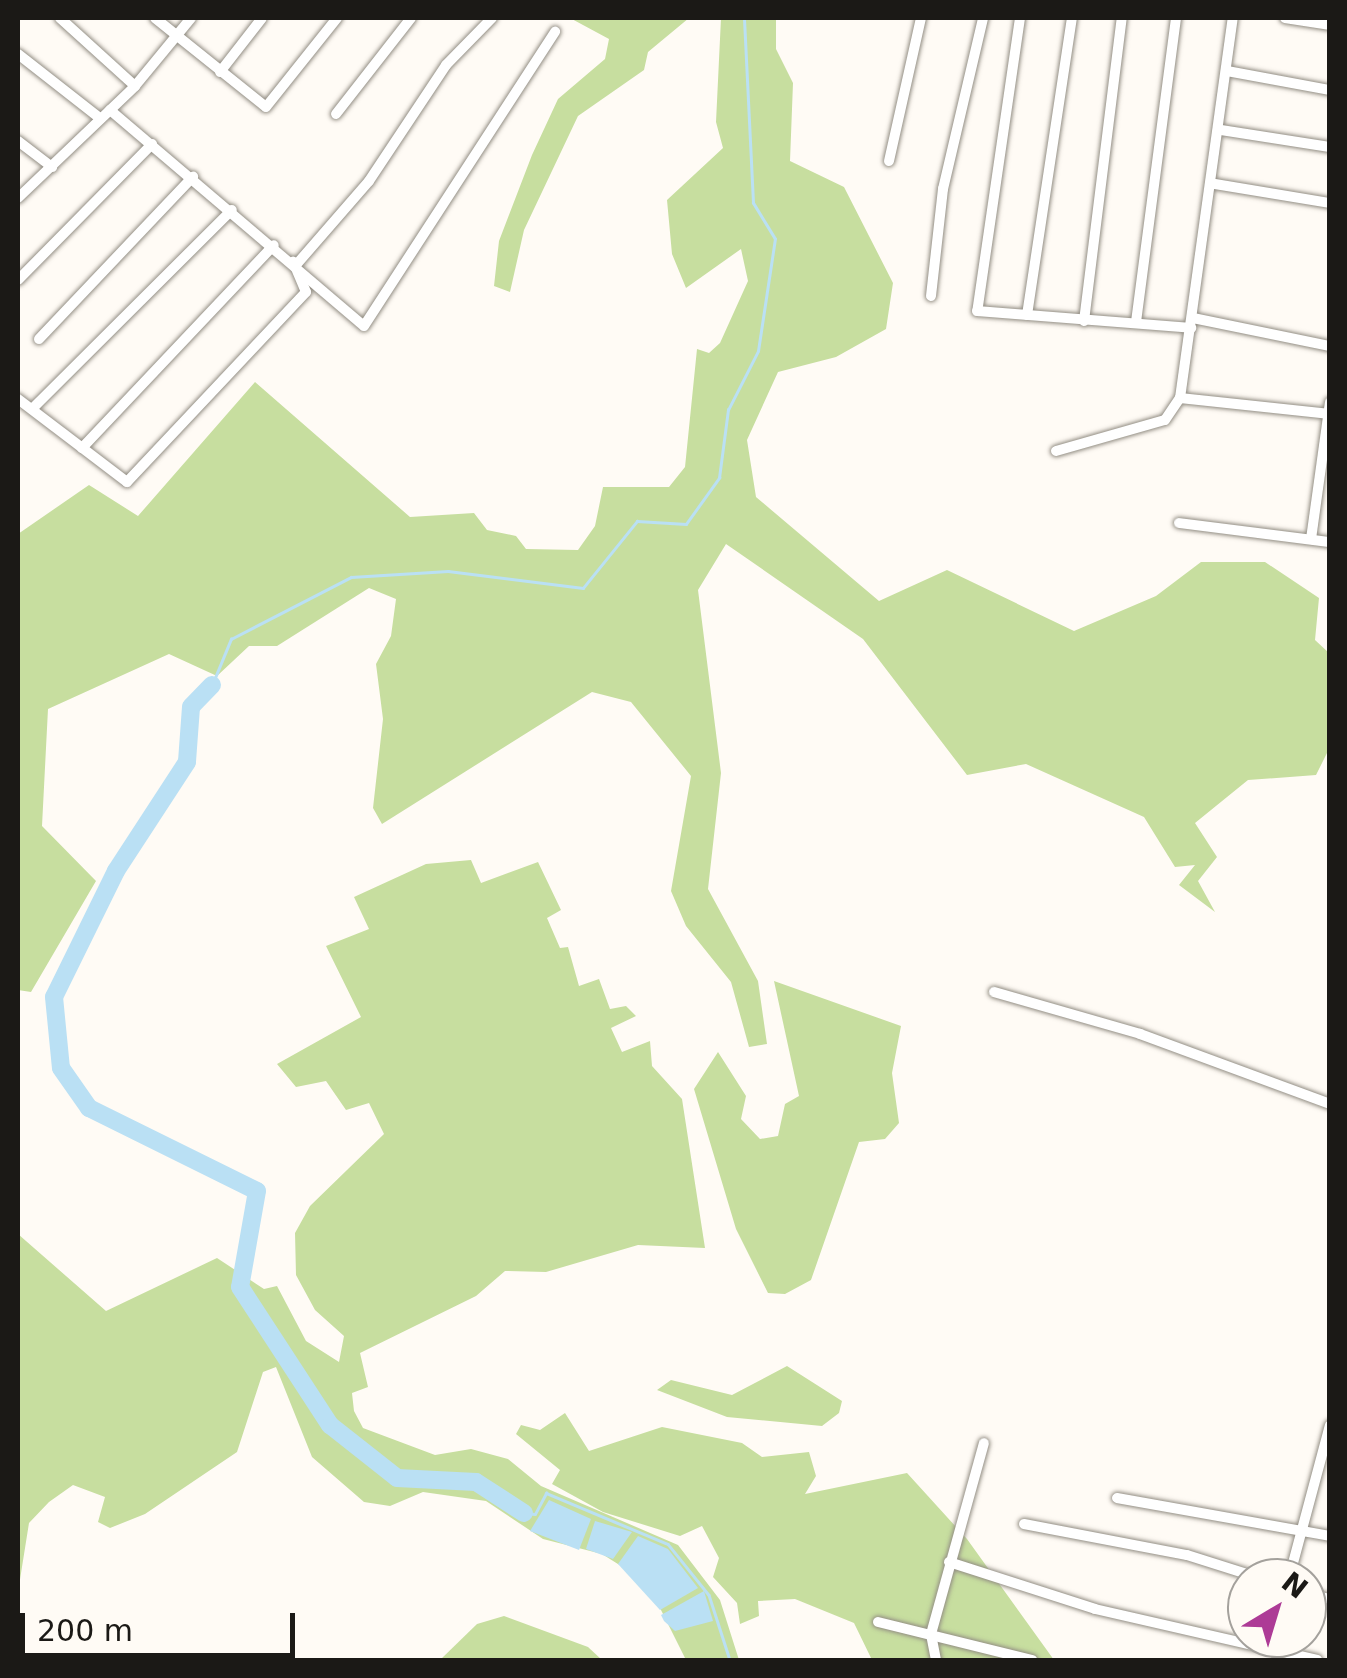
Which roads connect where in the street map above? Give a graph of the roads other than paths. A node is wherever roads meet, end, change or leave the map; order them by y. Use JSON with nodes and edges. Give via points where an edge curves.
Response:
{"nodes":[{"id":1,"x":60,"y":18,"type":"edge"},
{"id":2,"x":155,"y":18,"type":"edge"},
{"id":3,"x":191,"y":18,"type":"edge"},
{"id":4,"x":262,"y":18,"type":"edge"},
{"id":5,"x":337,"y":18,"type":"edge"},
{"id":6,"x":411,"y":18,"type":"edge"},
{"id":7,"x":492,"y":18,"type":"edge"},
{"id":8,"x":921,"y":18,"type":"edge"},
{"id":9,"x":983,"y":18,"type":"edge"},
{"id":10,"x":1020,"y":18,"type":"edge"},
{"id":11,"x":1072,"y":18,"type":"edge"},
{"id":12,"x":1122,"y":18,"type":"edge"},
{"id":13,"x":1176,"y":18,"type":"edge"},
{"id":14,"x":1233,"y":18,"type":"edge"},
{"id":15,"x":1285,"y":18,"type":"edge"},
{"id":16,"x":1330,"y":24,"type":"edge"},
{"id":17,"x":556,"y":32,"type":"dead end"},
{"id":18,"x":177,"y":37,"type":"junction"},
{"id":19,"x":18,"y":54,"type":"edge"},
{"id":20,"x":220,"y":72,"type":"junction"},
{"id":21,"x":1227,"y":72,"type":"junction"},
{"id":22,"x":135,"y":86,"type":"junction"},
{"id":23,"x":1330,"y":90,"type":"edge"},
{"id":24,"x":106,"y":114,"type":"junction"},
{"id":25,"x":336,"y":114,"type":"dead end"},
{"id":26,"x":1221,"y":130,"type":"junction"},
{"id":27,"x":18,"y":141,"type":"edge"},
{"id":28,"x":152,"y":144,"type":"junction"},
{"id":29,"x":1330,"y":147,"type":"edge"},
{"id":30,"x":889,"y":161,"type":"dead end"},
{"id":31,"x":52,"y":167,"type":"junction"},
{"id":32,"x":193,"y":178,"type":"junction"},
{"id":33,"x":1216,"y":184,"type":"junction"},
{"id":34,"x":18,"y":198,"type":"edge"},
{"id":35,"x":1330,"y":203,"type":"edge"},
{"id":36,"x":232,"y":210,"type":"junction"},
{"id":37,"x":274,"y":245,"type":"junction"},
{"id":38,"x":295,"y":264,"type":"junction"},
{"id":39,"x":18,"y":280,"type":"edge"},
{"id":40,"x":931,"y":296,"type":"dead end"},
{"id":41,"x":1027,"y":314,"type":"junction"},
{"id":42,"x":1084,"y":320,"type":"junction"},
{"id":43,"x":1136,"y":322,"type":"junction"},
{"id":44,"x":1192,"y":323,"type":"junction"},
{"id":45,"x":39,"y":340,"type":"dead end"},
{"id":46,"x":1330,"y":346,"type":"edge"},
{"id":47,"x":1180,"y":398,"type":"junction"},
{"id":48,"x":18,"y":399,"type":"edge"},
{"id":49,"x":32,"y":409,"type":"junction"},
{"id":50,"x":1329,"y":410,"type":"edge"},
{"id":51,"x":82,"y":448,"type":"junction"},
{"id":52,"x":1056,"y":452,"type":"dead end"},
{"id":53,"x":1326,"y":467,"type":"edge"},
{"id":54,"x":1179,"y":523,"type":"dead end"},
{"id":55,"x":1311,"y":539,"type":"junction"},
{"id":56,"x":1330,"y":542,"type":"edge"},
{"id":57,"x":994,"y":992,"type":"dead end"},
{"id":58,"x":1330,"y":1104,"type":"edge"},
{"id":59,"x":1330,"y":1425,"type":"edge"},
{"id":60,"x":984,"y":1443,"type":"dead end"},
{"id":61,"x":1117,"y":1498,"type":"dead end"},
{"id":62,"x":1024,"y":1524,"type":"dead end"},
{"id":63,"x":1302,"y":1528,"type":"junction"},
{"id":64,"x":1330,"y":1536,"type":"edge"},
{"id":65,"x":1294,"y":1558,"type":"edge"},
{"id":66,"x":949,"y":1562,"type":"junction"},
{"id":67,"x":1227,"y":1567,"type":"edge"},
{"id":68,"x":878,"y":1622,"type":"dead end"},
{"id":69,"x":931,"y":1634,"type":"junction"},
{"id":70,"x":1227,"y":1635,"type":"edge"},
{"id":71,"x":936,"y":1660,"type":"edge"},
{"id":72,"x":1032,"y":1660,"type":"edge"}],
"edges":[{"from":1,"to":22,"type":"street"},
{"from":2,"to":18,"type":"street"},
{"from":3,"to":18,"type":"street"},
{"from":4,"to":20,"type":"street"},
{"from":5,"to":20,"type":"street","via":[[266,107]]},
{"from":6,"to":25,"type":"street"},
{"from":7,"to":38,"type":"street","via":[[446,65],[368,182]]},
{"from":8,"to":30,"type":"street"},
{"from":9,"to":40,"type":"street","via":[[942,188]]},
{"from":10,"to":41,"type":"street","via":[[976,306],[983,314]]},
{"from":11,"to":41,"type":"street"},
{"from":12,"to":42,"type":"street"},
{"from":13,"to":43,"type":"street"},
{"from":14,"to":21,"type":"street"},
{"from":15,"to":16,"type":"street"},
{"from":17,"to":38,"type":"street","via":[[364,326]]},
{"from":18,"to":20,"type":"street"},
{"from":18,"to":22,"type":"street"},
{"from":19,"to":24,"type":"street"},
{"from":21,"to":23,"type":"street"},
{"from":21,"to":26,"type":"street"},
{"from":22,"to":24,"type":"street"},
{"from":24,"to":28,"type":"street"},
{"from":24,"to":31,"type":"street"},
{"from":26,"to":29,"type":"street"},
{"from":26,"to":33,"type":"street"},
{"from":27,"to":31,"type":"street"},
{"from":28,"to":32,"type":"street"},
{"from":28,"to":39,"type":"street"},
{"from":31,"to":34,"type":"street"},
{"from":32,"to":36,"type":"street"},
{"from":32,"to":45,"type":"street"},
{"from":33,"to":35,"type":"street"},
{"from":33,"to":44,"type":"street"},
{"from":36,"to":37,"type":"street"},
{"from":36,"to":49,"type":"street"},
{"from":37,"to":38,"type":"street"},
{"from":37,"to":51,"type":"street"},
{"from":38,"to":51,"type":"street","via":[[306,292],[128,482]]},
{"from":41,"to":42,"type":"street"},
{"from":42,"to":43,"type":"street"},
{"from":43,"to":44,"type":"street"},
{"from":44,"to":46,"type":"street"},
{"from":44,"to":47,"type":"street"},
{"from":47,"to":50,"type":"street"},
{"from":47,"to":52,"type":"street","via":[[1165,420]]},
{"from":48,"to":49,"type":"street"},
{"from":49,"to":51,"type":"street"},
{"from":50,"to":53,"type":"street"},
{"from":53,"to":55,"type":"street"},
{"from":54,"to":55,"type":"street"},
{"from":55,"to":56,"type":"street"},
{"from":57,"to":58,"type":"street","via":[[1140,1034]]},
{"from":59,"to":63,"type":"street"},
{"from":60,"to":66,"type":"street"},
{"from":61,"to":63,"type":"street"},
{"from":62,"to":67,"type":"street"},
{"from":63,"to":64,"type":"street"},
{"from":63,"to":65,"type":"street"},
{"from":66,"to":69,"type":"street"},
{"from":66,"to":70,"type":"street","via":[[1095,1609]]},
{"from":68,"to":69,"type":"street"},
{"from":69,"to":71,"type":"street"},
{"from":69,"to":72,"type":"street"}]}
